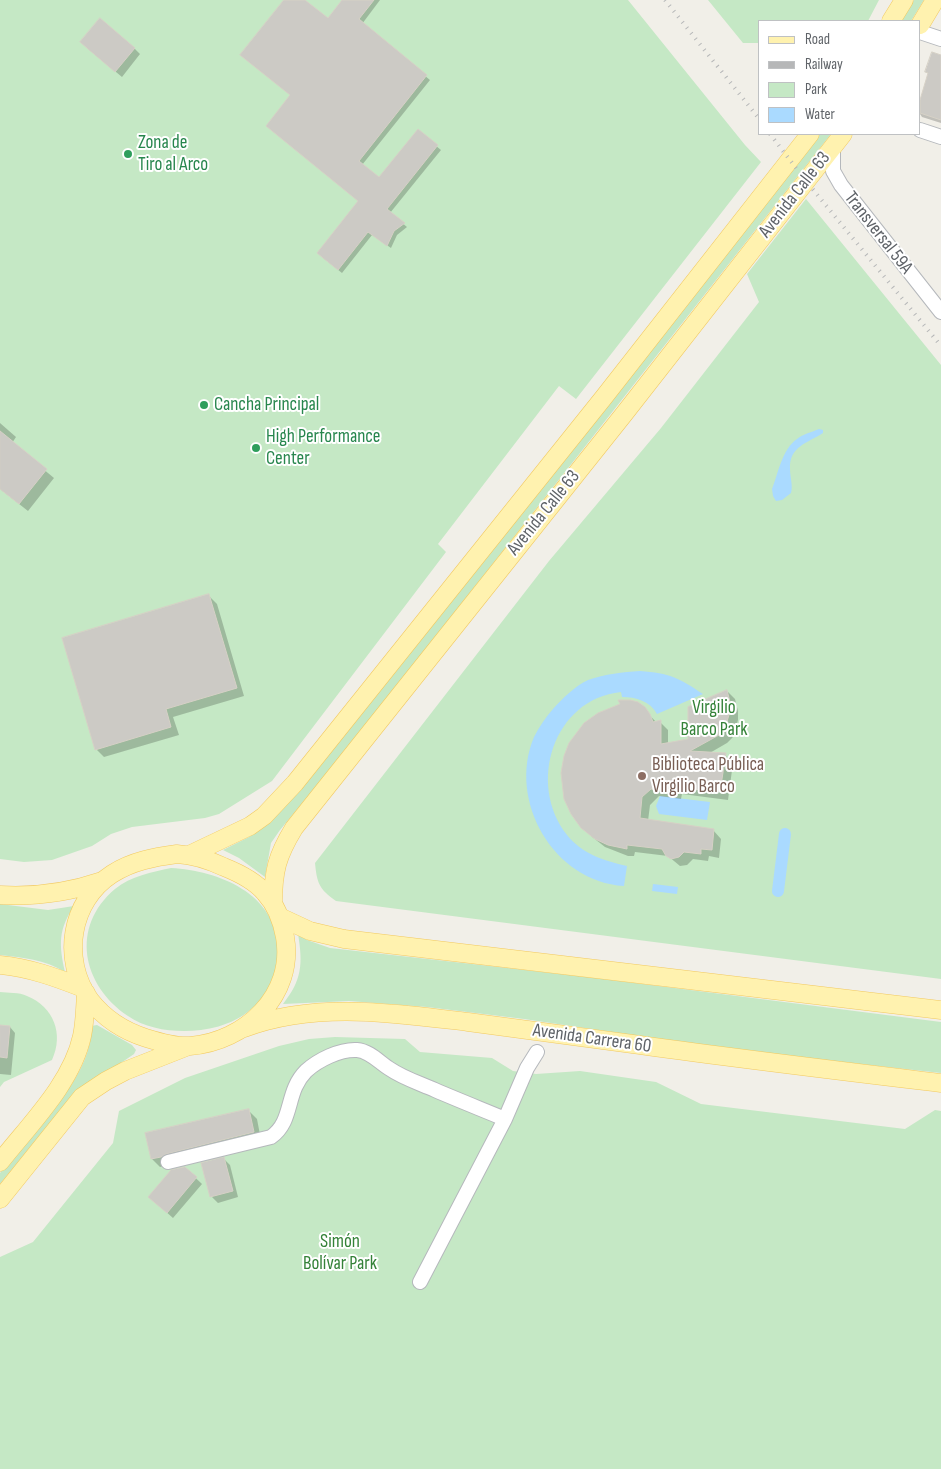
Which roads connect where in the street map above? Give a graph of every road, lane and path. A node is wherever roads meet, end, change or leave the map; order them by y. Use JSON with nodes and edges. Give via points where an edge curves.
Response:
{"nodes":[{"id":1,"x":904,"y":0,"type":"edge"},
{"id":2,"x":935,"y":0,"type":"edge"},
{"id":3,"x":892,"y":20,"type":"edge"},
{"id":4,"x":921,"y":23,"type":"edge"},
{"id":5,"x":921,"y":32,"type":"edge"},
{"id":6,"x":941,"y":39,"type":"edge"},
{"id":7,"x":921,"y":130,"type":"edge"},
{"id":8,"x":809,"y":135,"type":"edge"},
{"id":9,"x":941,"y":137,"type":"edge"},
{"id":10,"x":838,"y":140,"type":"edge"},
{"id":11,"x":941,"y":312,"type":"edge"},
{"id":12,"x":189,"y":855,"type":"junction"},
{"id":13,"x":103,"y":881,"type":"junction"},
{"id":14,"x":0,"y":895,"type":"edge"},
{"id":15,"x":277,"y":910,"type":"junction"},
{"id":16,"x":0,"y":965,"type":"edge"},
{"id":17,"x":84,"y":991,"type":"junction"},
{"id":18,"x":941,"y":1010,"type":"edge"},
{"id":19,"x":244,"y":1028,"type":"junction"},
{"id":20,"x":189,"y":1046,"type":"junction"},
{"id":21,"x":537,"y":1052,"type":"dead end"},
{"id":22,"x":941,"y":1083,"type":"edge"},
{"id":23,"x":505,"y":1119,"type":"junction"},
{"id":24,"x":0,"y":1162,"type":"edge"},
{"id":25,"x":168,"y":1162,"type":"dead end"},
{"id":26,"x":0,"y":1199,"type":"edge"},
{"id":27,"x":420,"y":1282,"type":"dead end"}],
"edges":[{"from":1,"to":3,"type":"main road"},
{"from":2,"to":4,"type":"main road"},
{"from":5,"to":6,"type":"street"},
{"from":7,"to":9,"type":"street"},
{"from":8,"to":12,"type":"main road","name":"Avenida Calle 63","via":[[285,795],[250,826]]},
{"from":10,"to":11,"type":"street","name":"Transversal 59A","via":[[834,171],[841,185]]},
{"from":10,"to":15,"type":"main road","name":"Avenida Calle 63","via":[[294,828],[274,871]]},
{"from":12,"to":13,"type":"main road","via":[[141,861]]},
{"from":12,"to":15,"type":"main road","via":[[245,877],[264,892]]},
{"from":13,"to":14,"type":"main road","via":[[63,892]]},
{"from":13,"to":17,"type":"main road","via":[[86,901],[73,934],[73,953]]},
{"from":15,"to":18,"type":"main road","via":[[310,931],[344,939]]},
{"from":15,"to":19,"type":"main road","name":"Avenida Calle 63","via":[[286,943],[282,978],[262,1012]]},
{"from":16,"to":17,"type":"main road","via":[[44,973]]},
{"from":17,"to":20,"type":"main road","via":[[106,1017],[124,1028],[152,1040]]},
{"from":17,"to":24,"type":"main road","via":[[82,1035],[71,1068]]},
{"from":19,"to":20,"type":"main road","via":[[230,1036]]},
{"from":19,"to":22,"type":"main road","name":"Avenida Carrera 60","via":[[304,1013],[374,1011]]},
{"from":20,"to":26,"type":"main road","via":[[125,1071],[82,1097]]},
{"from":21,"to":23,"type":"street"},
{"from":23,"to":25,"type":"street","via":[[403,1076],[364,1051],[351,1050],[327,1058],[305,1072],[294,1089],[283,1126],[272,1137]]},
{"from":23,"to":27,"type":"street"}]}
